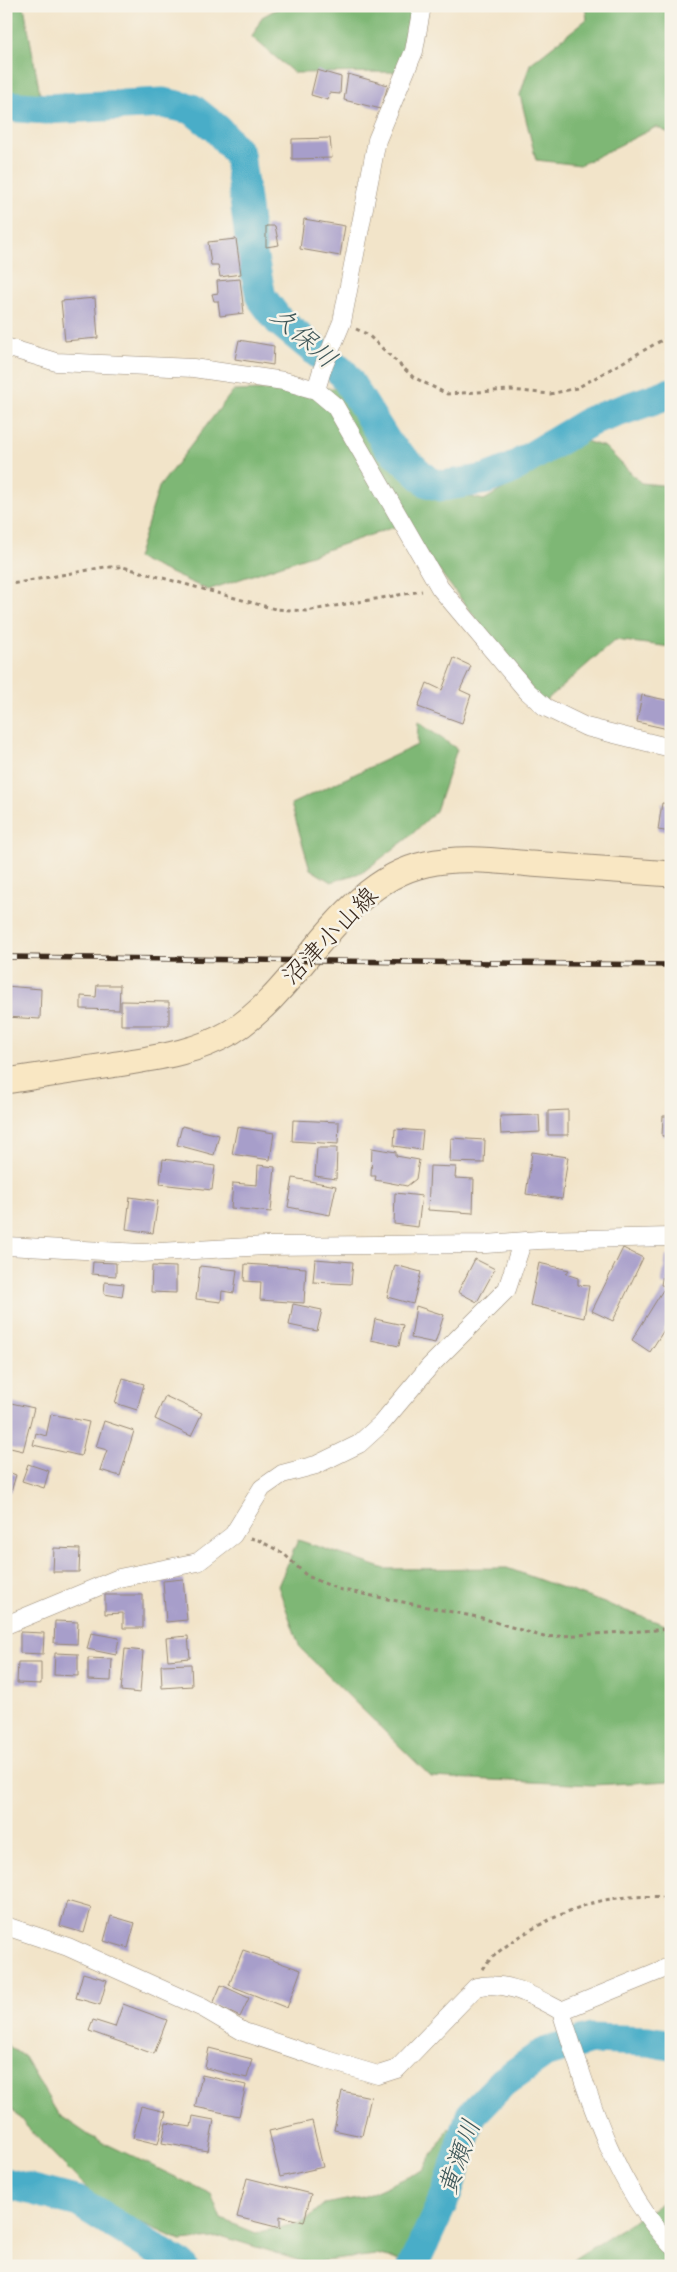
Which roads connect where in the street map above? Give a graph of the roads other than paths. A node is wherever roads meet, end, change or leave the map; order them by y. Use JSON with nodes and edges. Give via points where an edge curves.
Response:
{"nodes":[{"id":1,"x":422,"y":6,"type":"edge"},
{"id":2,"x":6,"y":347,"type":"edge"},
{"id":3,"x":317,"y":389,"type":"junction"},
{"id":4,"x":671,"y":748,"type":"edge"},
{"id":5,"x":671,"y":874,"type":"edge"},
{"id":6,"x":6,"y":1081,"type":"edge"},
{"id":7,"x":671,"y":1237,"type":"edge"},
{"id":8,"x":522,"y":1243,"type":"junction"},
{"id":9,"x":6,"y":1246,"type":"edge"},
{"id":10,"x":6,"y":1626,"type":"edge"},
{"id":11,"x":6,"y":1926,"type":"edge"},
{"id":12,"x":671,"y":1966,"type":"edge"},
{"id":13,"x":562,"y":2016,"type":"junction"},
{"id":14,"x":671,"y":2245,"type":"edge"}],
"edges":[{"from":1,"to":3,"type":"street","via":[[414,51],[377,140],[342,322]]},
{"from":2,"to":3,"type":"street","via":[[56,362],[193,368]]},
{"from":3,"to":4,"type":"street","via":[[335,406],[440,588],[527,691],[545,707],[586,728]]},
{"from":5,"to":6,"type":"main road","name":"沼津小山線","via":[[488,860],[425,864],[383,882],[365,897],[259,1011],[231,1032],[205,1045],[156,1058]]},
{"from":7,"to":8,"type":"street"},
{"from":8,"to":9,"type":"street","via":[[266,1246],[142,1253]]},
{"from":8,"to":10,"type":"street","via":[[507,1289],[430,1366],[381,1424],[359,1444],[316,1465],[282,1474],[262,1488],[233,1535],[198,1562],[120,1578]]},
{"from":11,"to":13,"type":"street","via":[[68,1947],[203,2008],[244,2032],[378,2074],[397,2069],[476,1987],[492,1983],[522,1991]]},
{"from":12,"to":13,"type":"street"},
{"from":13,"to":14,"type":"street","via":[[612,2158],[658,2232]]}]}
